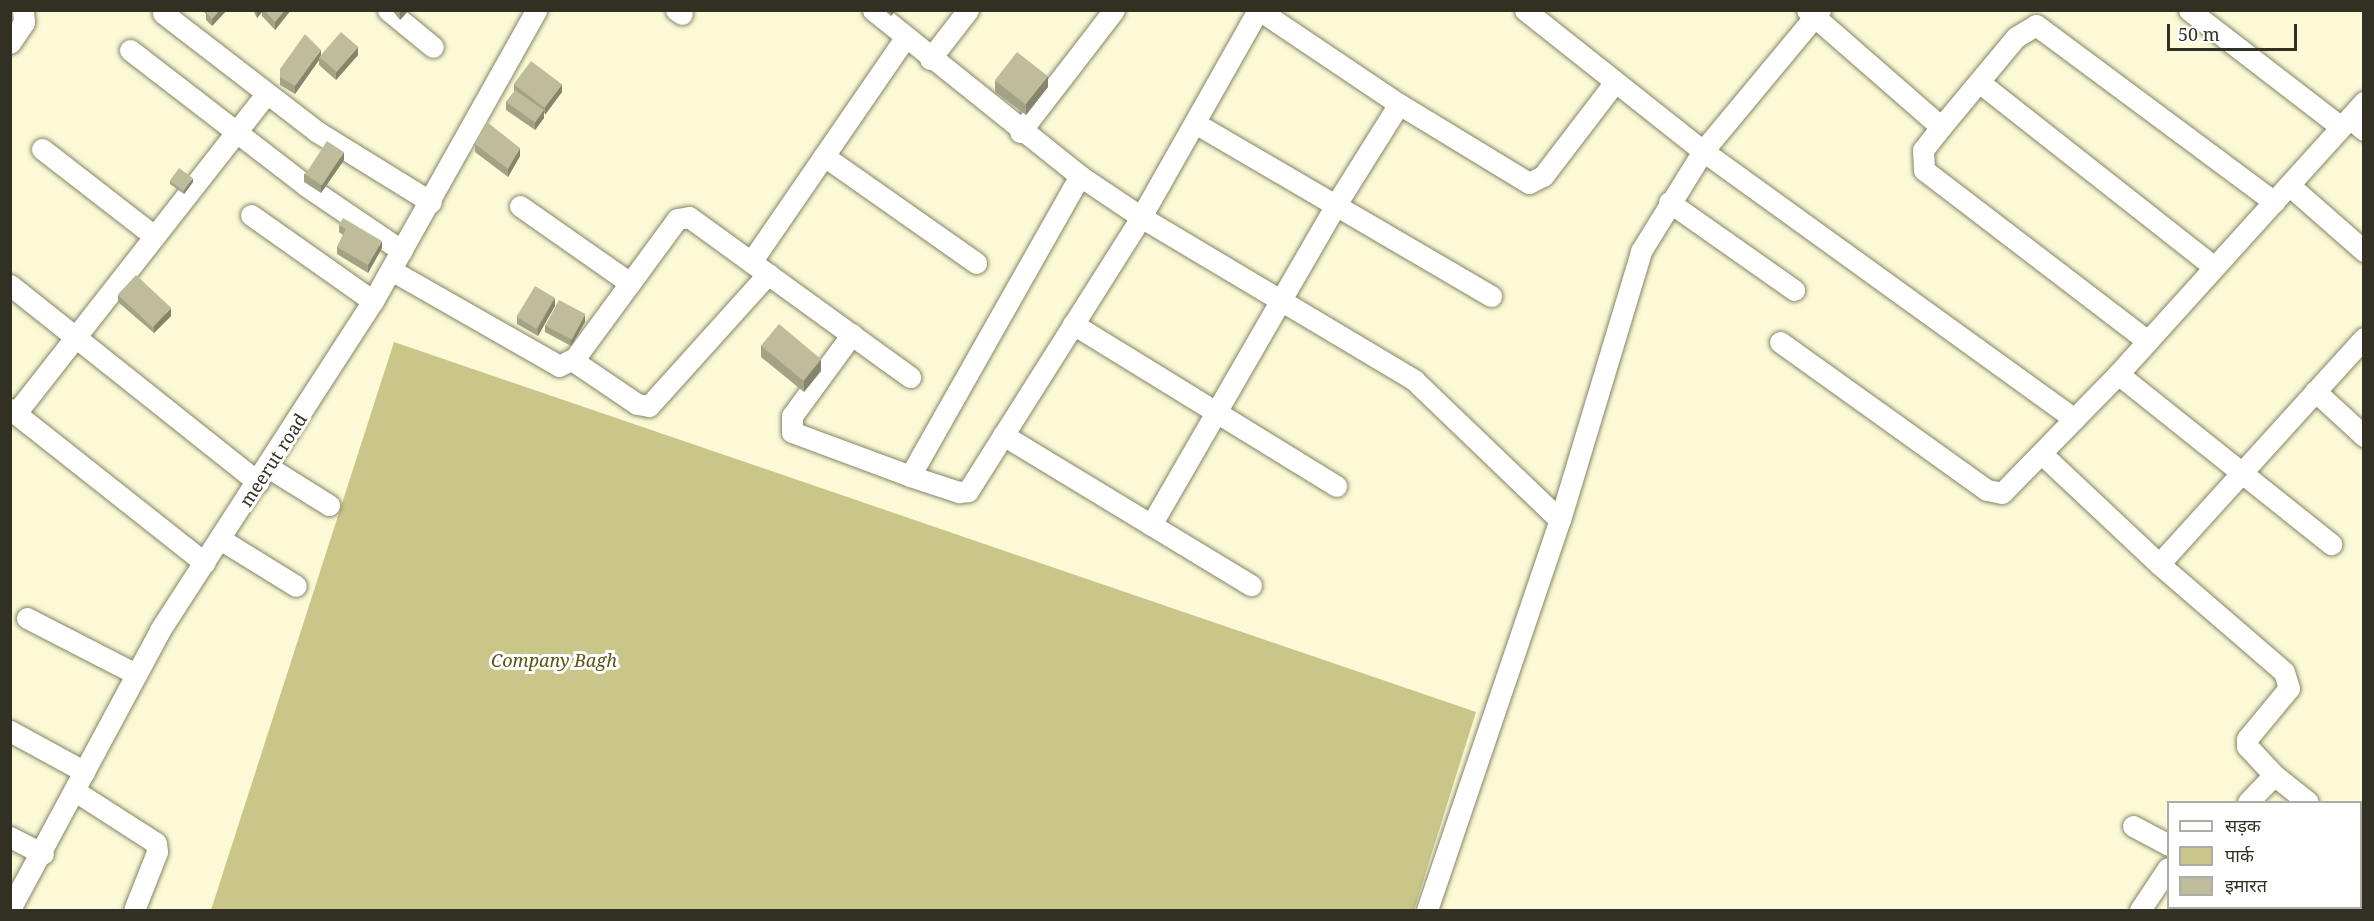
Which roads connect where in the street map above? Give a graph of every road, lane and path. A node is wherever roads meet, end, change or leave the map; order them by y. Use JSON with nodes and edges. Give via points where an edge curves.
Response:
{"nodes":[{"id":1,"x":23,"y":10,"type":"edge"},
{"id":2,"x":388,"y":10,"type":"edge"},
{"id":3,"x":536,"y":10,"type":"edge"},
{"id":4,"x":873,"y":10,"type":"edge"},
{"id":5,"x":968,"y":10,"type":"edge"},
{"id":6,"x":1114,"y":10,"type":"edge"},
{"id":7,"x":1258,"y":10,"type":"edge"},
{"id":8,"x":1525,"y":10,"type":"edge"},
{"id":9,"x":2189,"y":10,"type":"edge"},
{"id":10,"x":163,"y":13,"type":"dead end"},
{"id":11,"x":1814,"y":13,"type":"edge"},
{"id":12,"x":905,"y":38,"type":"junction"},
{"id":13,"x":10,"y":43,"type":"edge"},
{"id":14,"x":433,"y":47,"type":"dead end"},
{"id":15,"x":130,"y":50,"type":"dead end"},
{"id":16,"x":930,"y":59,"type":"junction"},
{"id":17,"x":1979,"y":82,"type":"junction"},
{"id":18,"x":1614,"y":83,"type":"junction"},
{"id":19,"x":266,"y":94,"type":"junction"},
{"id":20,"x":1399,"y":104,"type":"junction"},
{"id":21,"x":2355,"y":119,"type":"edge"},
{"id":22,"x":1195,"y":123,"type":"junction"},
{"id":23,"x":1941,"y":127,"type":"junction"},
{"id":24,"x":236,"y":132,"type":"junction"},
{"id":25,"x":1020,"y":132,"type":"junction"},
{"id":26,"x":42,"y":149,"type":"dead end"},
{"id":27,"x":1703,"y":151,"type":"junction"},
{"id":28,"x":824,"y":156,"type":"junction"},
{"id":29,"x":1080,"y":176,"type":"junction"},
{"id":30,"x":2289,"y":185,"type":"junction"},
{"id":31,"x":431,"y":202,"type":"junction"},
{"id":32,"x":1669,"y":202,"type":"junction"},
{"id":33,"x":2274,"y":202,"type":"junction"},
{"id":34,"x":520,"y":206,"type":"dead end"},
{"id":35,"x":1335,"y":206,"type":"junction"},
{"id":36,"x":251,"y":215,"type":"dead end"},
{"id":37,"x":1140,"y":217,"type":"junction"},
{"id":38,"x":154,"y":236,"type":"junction"},
{"id":39,"x":402,"y":251,"type":"junction"},
{"id":40,"x":2364,"y":251,"type":"edge"},
{"id":41,"x":976,"y":263,"type":"dead end"},
{"id":42,"x":2213,"y":266,"type":"junction"},
{"id":43,"x":760,"y":268,"type":"junction"},
{"id":44,"x":391,"y":270,"type":"junction"},
{"id":45,"x":630,"y":283,"type":"junction"},
{"id":46,"x":10,"y":285,"type":"edge"},
{"id":47,"x":1794,"y":290,"type":"dead end"},
{"id":48,"x":1491,"y":296,"type":"dead end"},
{"id":49,"x":1282,"y":300,"type":"junction"},
{"id":50,"x":373,"y":301,"type":"junction"},
{"id":51,"x":1073,"y":324,"type":"junction"},
{"id":52,"x":852,"y":334,"type":"junction"},
{"id":53,"x":2363,"y":335,"type":"edge"},
{"id":54,"x":76,"y":336,"type":"junction"},
{"id":55,"x":2146,"y":340,"type":"junction"},
{"id":56,"x":1780,"y":342,"type":"dead end"},
{"id":57,"x":572,"y":360,"type":"junction"},
{"id":58,"x":2118,"y":374,"type":"junction"},
{"id":59,"x":910,"y":377,"type":"dead end"},
{"id":60,"x":2315,"y":391,"type":"junction"},
{"id":61,"x":13,"y":411,"type":"edge"},
{"id":62,"x":1216,"y":413,"type":"junction"},
{"id":63,"x":2074,"y":419,"type":"junction"},
{"id":64,"x":1003,"y":435,"type":"junction"},
{"id":65,"x":2364,"y":436,"type":"edge"},
{"id":66,"x":2043,"y":454,"type":"junction"},
{"id":67,"x":2240,"y":471,"type":"junction"},
{"id":68,"x":263,"y":474,"type":"junction"},
{"id":69,"x":910,"y":476,"type":"junction"},
{"id":70,"x":1336,"y":486,"type":"dead end"},
{"id":71,"x":328,"y":505,"type":"dead end"},
{"id":72,"x":1560,"y":520,"type":"junction"},
{"id":73,"x":1151,"y":525,"type":"junction"},
{"id":74,"x":220,"y":539,"type":"junction"},
{"id":75,"x":2331,"y":544,"type":"dead end"},
{"id":76,"x":205,"y":563,"type":"junction"},
{"id":77,"x":2159,"y":564,"type":"junction"},
{"id":78,"x":1251,"y":585,"type":"dead end"},
{"id":79,"x":296,"y":586,"type":"dead end"},
{"id":80,"x":27,"y":618,"type":"dead end"},
{"id":81,"x":136,"y":674,"type":"junction"},
{"id":82,"x":10,"y":731,"type":"edge"},
{"id":83,"x":85,"y":772,"type":"junction"},
{"id":84,"x":2274,"y":775,"type":"junction"},
{"id":85,"x":75,"y":791,"type":"junction"},
{"id":86,"x":2249,"y":801,"type":"edge"},
{"id":87,"x":2307,"y":801,"type":"edge"},
{"id":88,"x":2133,"y":826,"type":"dead end"},
{"id":89,"x":10,"y":837,"type":"edge"},
{"id":90,"x":2167,"y":843,"type":"edge"},
{"id":91,"x":43,"y":854,"type":"junction"},
{"id":92,"x":2167,"y":871,"type":"edge"},
{"id":93,"x":10,"y":909,"type":"edge"},
{"id":94,"x":134,"y":910,"type":"edge"},
{"id":95,"x":1427,"y":910,"type":"edge"},
{"id":96,"x":2140,"y":910,"type":"edge"}],
"edges":[{"from":1,"to":13,"type":"street","via":[[24,21]]},
{"from":2,"to":14,"type":"street"},
{"from":3,"to":31,"type":"street","name":"meerut road"},
{"from":4,"to":12,"type":"street"},
{"from":5,"to":16,"type":"street"},
{"from":6,"to":25,"type":"street"},
{"from":7,"to":20,"type":"street"},
{"from":7,"to":22,"type":"street"},
{"from":8,"to":18,"type":"street"},
{"from":9,"to":21,"type":"street"},
{"from":10,"to":19,"type":"street"},
{"from":11,"to":23,"type":"street"},
{"from":11,"to":27,"type":"street"},
{"from":12,"to":16,"type":"street"},
{"from":12,"to":28,"type":"street"},
{"from":15,"to":24,"type":"street"},
{"from":16,"to":25,"type":"street"},
{"from":17,"to":23,"type":"street"},
{"from":17,"to":33,"type":"street","via":[[2016,37],[2036,25]]},
{"from":17,"to":42,"type":"street"},
{"from":18,"to":20,"type":"street","via":[[1543,176],[1529,183]]},
{"from":18,"to":27,"type":"street"},
{"from":19,"to":24,"type":"street"},
{"from":19,"to":31,"type":"street","via":[[316,131]]},
{"from":20,"to":35,"type":"street"},
{"from":21,"to":30,"type":"street"},
{"from":22,"to":35,"type":"street"},
{"from":22,"to":37,"type":"street"},
{"from":23,"to":55,"type":"street","via":[[1923,150],[1924,170]]},
{"from":24,"to":38,"type":"street"},
{"from":24,"to":39,"type":"street"},
{"from":25,"to":29,"type":"street"},
{"from":26,"to":38,"type":"street"},
{"from":27,"to":32,"type":"street"},
{"from":27,"to":63,"type":"street"},
{"from":28,"to":41,"type":"street"},
{"from":28,"to":43,"type":"street"},
{"from":29,"to":37,"type":"street"},
{"from":29,"to":69,"type":"street"},
{"from":30,"to":33,"type":"street"},
{"from":30,"to":40,"type":"street"},
{"from":31,"to":39,"type":"street","name":"meerut road"},
{"from":32,"to":47,"type":"street"},
{"from":32,"to":72,"type":"street","via":[[1641,251]]},
{"from":33,"to":42,"type":"street"},
{"from":34,"to":45,"type":"street"},
{"from":35,"to":48,"type":"street"},
{"from":35,"to":49,"type":"street"},
{"from":36,"to":50,"type":"street"},
{"from":37,"to":49,"type":"street"},
{"from":37,"to":51,"type":"street"},
{"from":38,"to":54,"type":"street"},
{"from":39,"to":44,"type":"street","name":"meerut road"},
{"from":42,"to":55,"type":"street"},
{"from":43,"to":45,"type":"street","via":[[696,220],[683,216]]},
{"from":43,"to":52,"type":"street"},
{"from":43,"to":57,"type":"street","via":[[648,406],[637,404]]},
{"from":44,"to":50,"type":"street","name":"meerut road"},
{"from":44,"to":57,"type":"street","via":[[552,364],[559,366]]},
{"from":45,"to":57,"type":"street"},
{"from":46,"to":54,"type":"street"},
{"from":49,"to":62,"type":"street"},
{"from":49,"to":72,"type":"street","via":[[1414,380]]},
{"from":50,"to":68,"type":"street","name":"meerut road"},
{"from":51,"to":62,"type":"street"},
{"from":51,"to":64,"type":"street"},
{"from":52,"to":59,"type":"street"},
{"from":52,"to":69,"type":"street","via":[[792,416],[792,432]]},
{"from":53,"to":60,"type":"street"},
{"from":54,"to":61,"type":"street"},
{"from":54,"to":68,"type":"street"},
{"from":55,"to":58,"type":"street"},
{"from":56,"to":66,"type":"street","via":[[1994,494],[2008,489]]},
{"from":58,"to":63,"type":"street"},
{"from":58,"to":67,"type":"street"},
{"from":60,"to":65,"type":"street"},
{"from":60,"to":67,"type":"street"},
{"from":61,"to":76,"type":"street"},
{"from":62,"to":70,"type":"street"},
{"from":62,"to":73,"type":"street"},
{"from":63,"to":66,"type":"street"},
{"from":64,"to":69,"type":"street","via":[[964,493]]},
{"from":64,"to":73,"type":"street"},
{"from":66,"to":77,"type":"street"},
{"from":67,"to":75,"type":"street"},
{"from":67,"to":77,"type":"street"},
{"from":68,"to":71,"type":"street"},
{"from":68,"to":74,"type":"street","name":"meerut road"},
{"from":72,"to":95,"type":"street"},
{"from":73,"to":78,"type":"street"},
{"from":74,"to":76,"type":"street","name":"meerut road"},
{"from":74,"to":79,"type":"street"},
{"from":76,"to":81,"type":"street","name":"meerut road"},
{"from":77,"to":84,"type":"street","via":[[2289,680],[2289,688],[2247,739],[2252,752]]},
{"from":80,"to":81,"type":"street"},
{"from":81,"to":83,"type":"street","name":"meerut road"},
{"from":82,"to":83,"type":"street"},
{"from":83,"to":85,"type":"street","name":"meerut road"},
{"from":84,"to":86,"type":"street"},
{"from":84,"to":87,"type":"street"},
{"from":85,"to":91,"type":"street","name":"meerut road"},
{"from":85,"to":94,"type":"street","via":[[156,843],[157,852]]},
{"from":88,"to":90,"type":"street"},
{"from":89,"to":91,"type":"street"},
{"from":91,"to":93,"type":"street","name":"meerut road"},
{"from":92,"to":96,"type":"street"}]}
